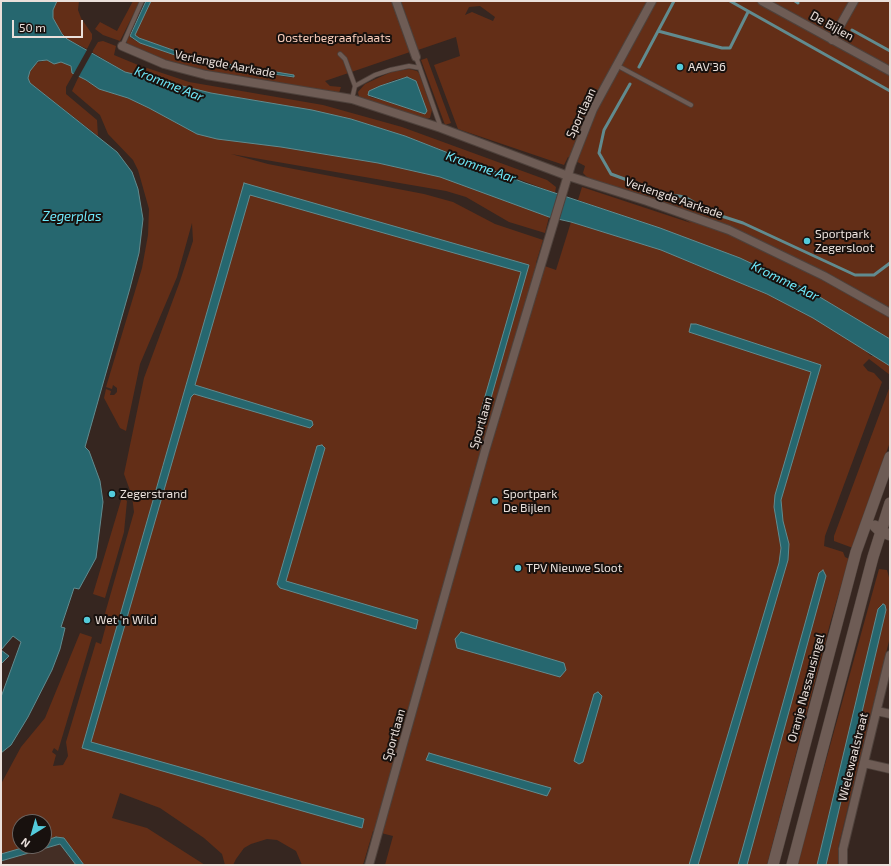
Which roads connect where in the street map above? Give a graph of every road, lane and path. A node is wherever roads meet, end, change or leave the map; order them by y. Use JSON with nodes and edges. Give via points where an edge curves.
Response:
{"nodes":[{"id":1,"x":142,"y":1,"type":"edge"},
{"id":2,"x":396,"y":1,"type":"edge"},
{"id":3,"x":652,"y":1,"type":"edge"},
{"id":4,"x":762,"y":1,"type":"edge"},
{"id":5,"x":854,"y":1,"type":"edge"},
{"id":6,"x":832,"y":40,"type":"junction"},
{"id":7,"x":122,"y":46,"type":"joint"},
{"id":8,"x":340,"y":54,"type":"dead end"},
{"id":9,"x":416,"y":56,"type":"joint"},
{"id":10,"x":618,"y":66,"type":"junction"},
{"id":11,"x":420,"y":68,"type":"junction"},
{"id":12,"x":890,"y":71,"type":"edge"},
{"id":13,"x":356,"y":86,"type":"junction"},
{"id":14,"x":352,"y":99,"type":"junction"},
{"id":15,"x":691,"y":105,"type":"dead end"},
{"id":16,"x":441,"y":128,"type":"junction"},
{"id":17,"x":568,"y":176,"type":"junction"},
{"id":18,"x":890,"y":313,"type":"edge"},
{"id":19,"x":890,"y":457,"type":"edge"},
{"id":20,"x":890,"y":503,"type":"edge"},
{"id":21,"x":867,"y":519,"type":"junction"},
{"id":22,"x":887,"y":521,"type":"edge"},
{"id":23,"x":885,"y":533,"type":"edge"},
{"id":24,"x":890,"y":655,"type":"edge"},
{"id":25,"x":877,"y":711,"type":"junction"},
{"id":26,"x":890,"y":714,"type":"edge"},
{"id":27,"x":864,"y":763,"type":"junction"},
{"id":28,"x":890,"y":769,"type":"edge"},
{"id":29,"x":369,"y":865,"type":"edge"},
{"id":30,"x":773,"y":865,"type":"edge"},
{"id":31,"x":792,"y":865,"type":"edge"},
{"id":32,"x":843,"y":865,"type":"edge"}],
"edges":[{"from":1,"to":7,"type":"lane","name":"Verlengde Aarkade"},
{"from":2,"to":9,"type":"street"},
{"from":3,"to":10,"type":"street","name":"Sportlaan"},
{"from":4,"to":6,"type":"street","name":"De Bijlen"},
{"from":5,"to":6,"type":"street"},
{"from":6,"to":12,"type":"street","name":"De Bijlen"},
{"from":7,"to":14,"type":"street","name":"Verlengde Aarkade","via":[[164,64],[206,75]]},
{"from":8,"to":13,"type":"lane","via":[[345,59]]},
{"from":9,"to":11,"type":"lane"},
{"from":10,"to":15,"type":"lane"},
{"from":10,"to":17,"type":"street","name":"Sportlaan","via":[[593,109]]},
{"from":11,"to":13,"type":"lane","via":[[409,66],[390,70]]},
{"from":11,"to":16,"type":"lane"},
{"from":13,"to":14,"type":"lane"},
{"from":14,"to":16,"type":"street","name":"Verlengde Aarkade"},
{"from":16,"to":17,"type":"street","name":"Verlengde Aarkade"},
{"from":17,"to":18,"type":"street","name":"Verlengde Aarkade","via":[[729,230],[824,276]]},
{"from":17,"to":29,"type":"street","name":"Sportlaan","via":[[485,451]]},
{"from":19,"to":21,"type":"main road","name":"Oranje Nassausingel"},
{"from":20,"to":22,"type":"main road"},
{"from":21,"to":22,"type":"main road"},
{"from":21,"to":23,"type":"main road"},
{"from":21,"to":30,"type":"main road","name":"Oranje Nassausingel","via":[[836,625]]},
{"from":22,"to":23,"type":"main road"},
{"from":23,"to":31,"type":"main road"},
{"from":24,"to":25,"type":"street","name":"Wielewaalstraat"},
{"from":25,"to":26,"type":"street"},
{"from":25,"to":27,"type":"street","name":"Wielewaalstraat"},
{"from":27,"to":28,"type":"street"},
{"from":27,"to":32,"type":"street","name":"Wielewaalstraat","via":[[843,849]]}]}
